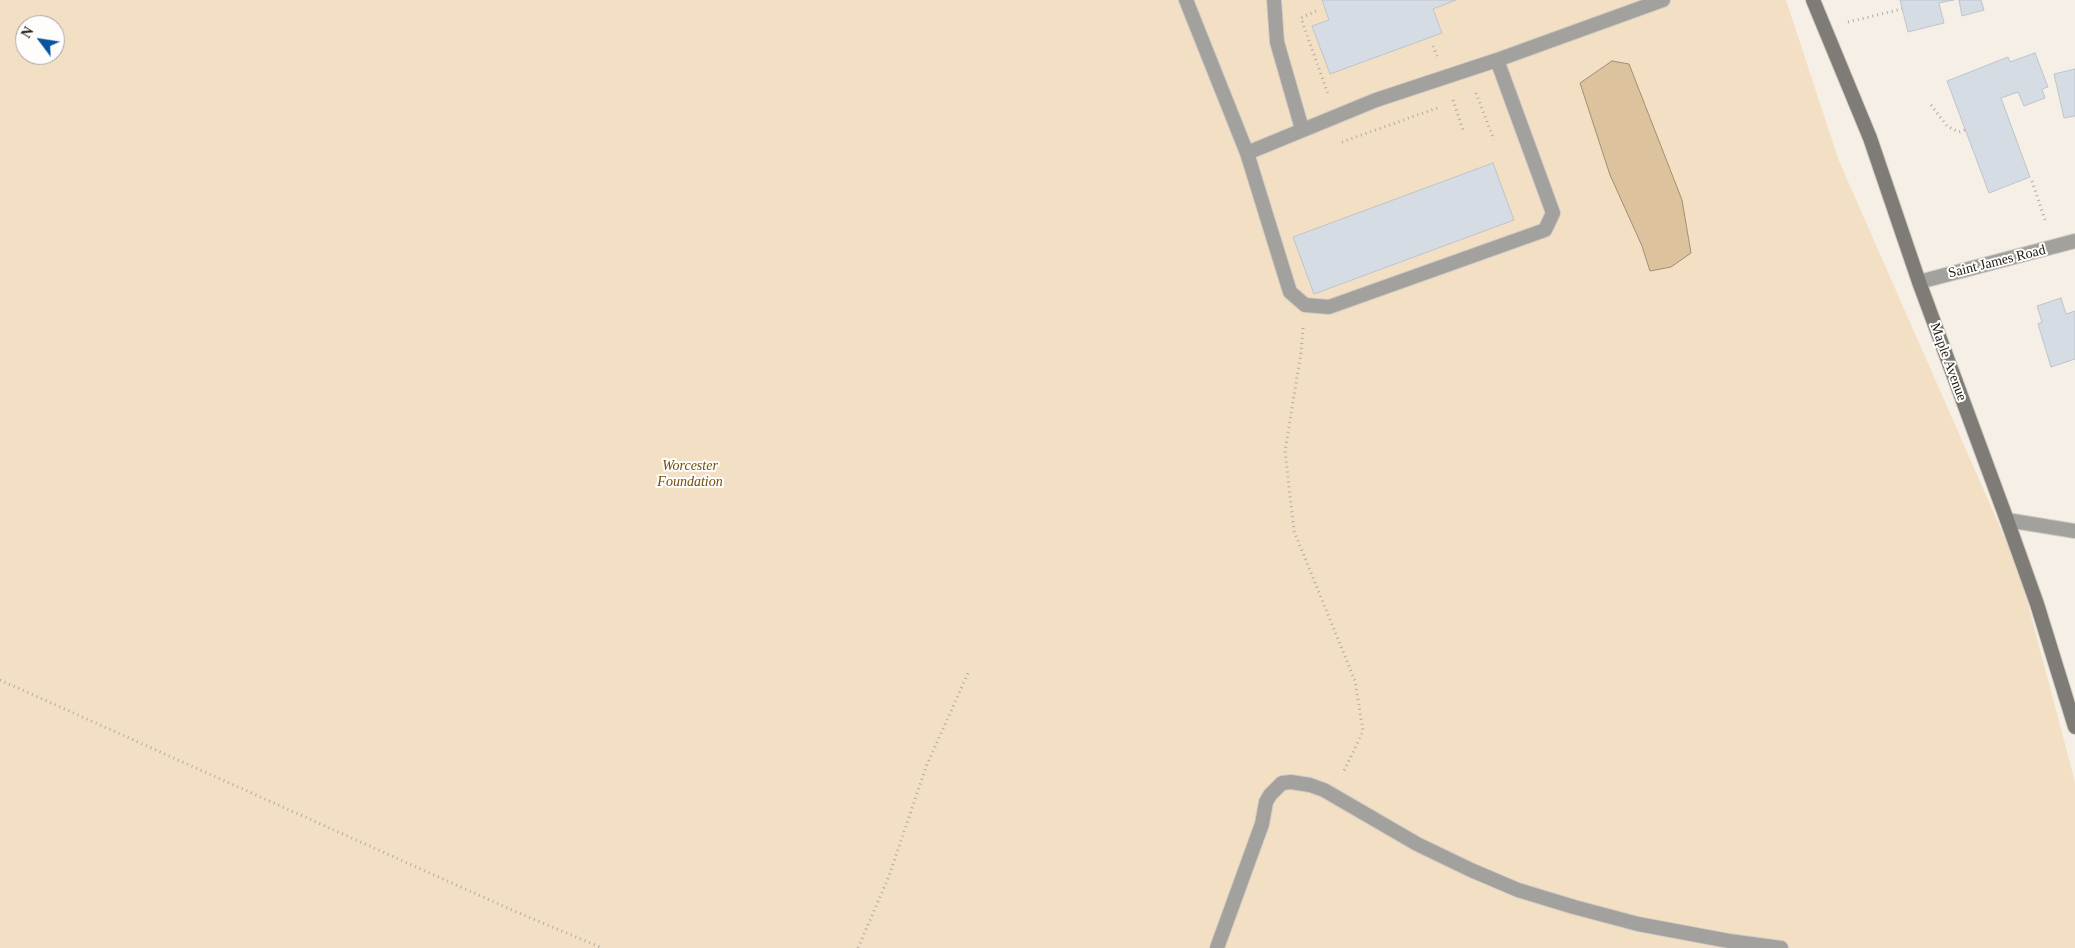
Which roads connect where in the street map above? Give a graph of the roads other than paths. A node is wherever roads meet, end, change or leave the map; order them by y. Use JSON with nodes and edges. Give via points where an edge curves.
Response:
{"nodes":[{"id":1,"x":1186,"y":0,"type":"edge"},
{"id":2,"x":1274,"y":0,"type":"edge"},
{"id":3,"x":1663,"y":0,"type":"edge"},
{"id":4,"x":1813,"y":0,"type":"edge"},
{"id":5,"x":1498,"y":60,"type":"junction"},
{"id":6,"x":1302,"y":130,"type":"junction"},
{"id":7,"x":1247,"y":153,"type":"junction"},
{"id":8,"x":2075,"y":241,"type":"edge"},
{"id":9,"x":1919,"y":282,"type":"junction"},
{"id":10,"x":2007,"y":520,"type":"junction"},
{"id":11,"x":2075,"y":531,"type":"edge"},
{"id":12,"x":2075,"y":726,"type":"edge"},
{"id":13,"x":1217,"y":948,"type":"edge"},
{"id":14,"x":1781,"y":948,"type":"edge"}],
"edges":[{"from":1,"to":7,"type":"street"},
{"from":2,"to":6,"type":"street","via":[[1277,42]]},
{"from":3,"to":5,"type":"street"},
{"from":4,"to":9,"type":"main road","name":"Maple Avenue","via":[[1870,138]]},
{"from":5,"to":6,"type":"street","via":[[1376,100]]},
{"from":5,"to":7,"type":"street","via":[[1553,213],[1545,230],[1329,307],[1304,305],[1290,292]]},
{"from":6,"to":7,"type":"street"},
{"from":8,"to":9,"type":"street","name":"Saint James Road"},
{"from":9,"to":10,"type":"main road","name":"Maple Avenue"},
{"from":10,"to":11,"type":"street"},
{"from":10,"to":12,"type":"main road","name":"Maple Avenue"},
{"from":13,"to":14,"type":"street","via":[[1262,824],[1266,802],[1282,783],[1291,782],[1310,784],[1330,793],[1417,844],[1518,890],[1638,924]]}]}
